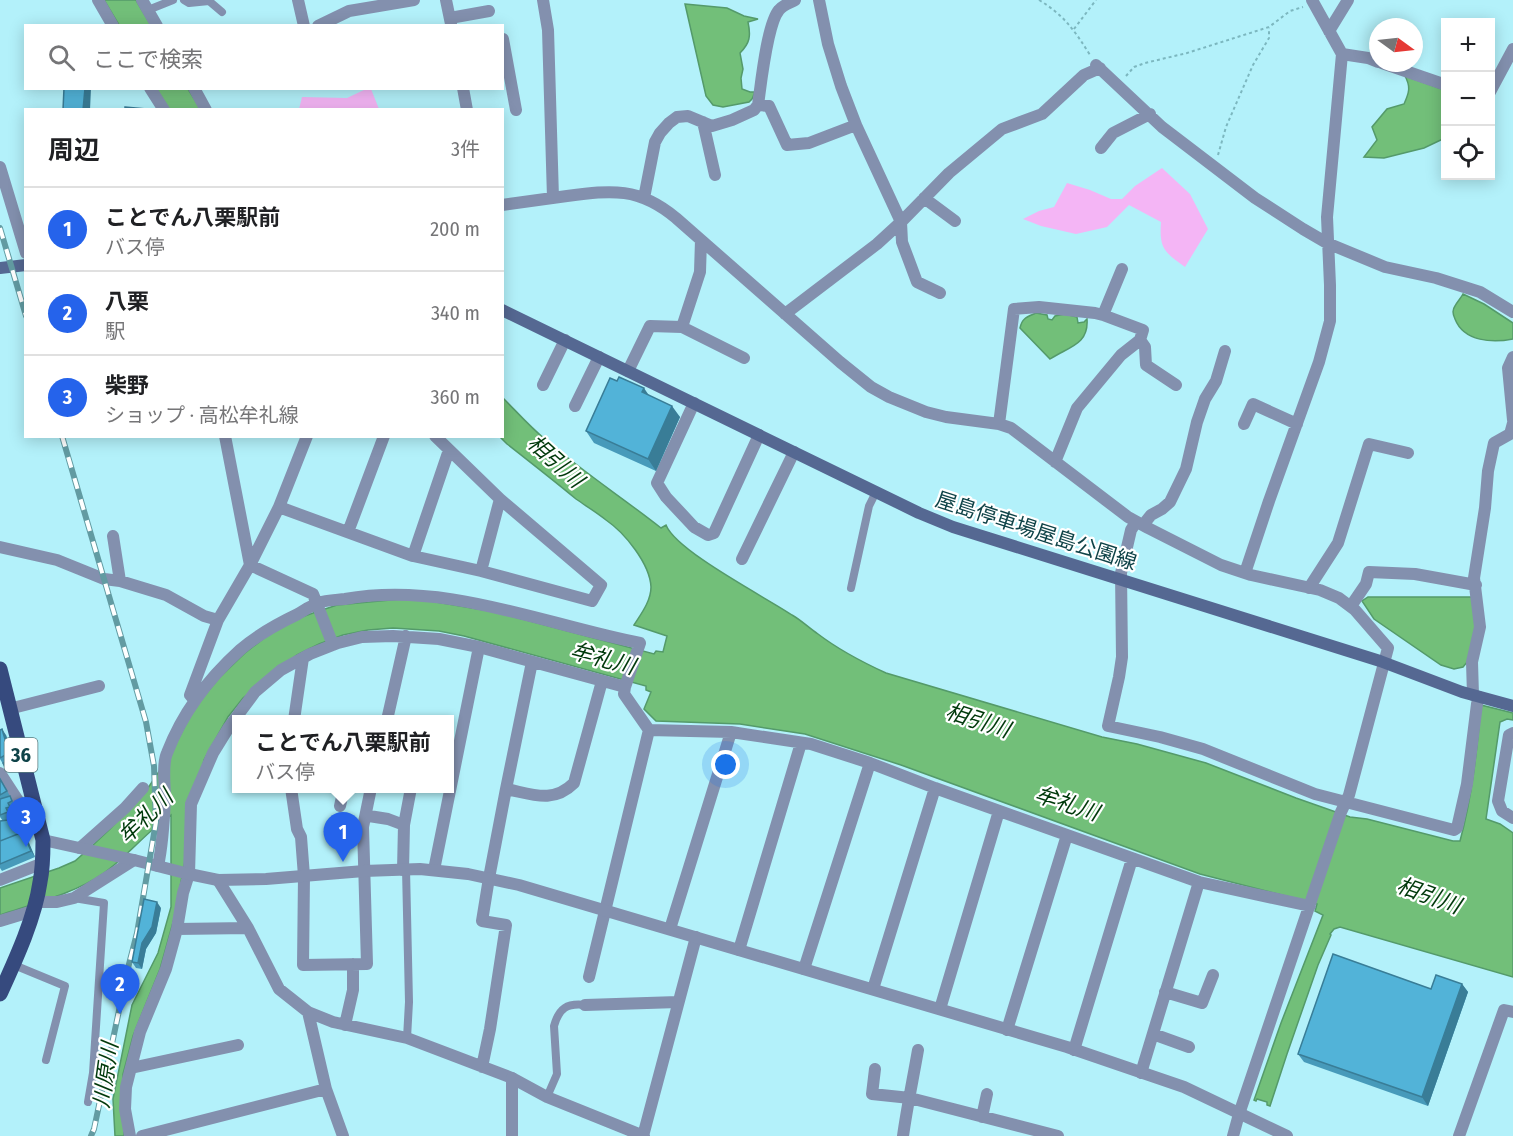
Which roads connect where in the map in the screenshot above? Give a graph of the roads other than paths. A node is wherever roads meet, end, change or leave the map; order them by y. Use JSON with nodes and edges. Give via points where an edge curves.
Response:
{"nodes":[{"id":1,"x":98,"y":0,"type":"edge"},
{"id":2,"x":173,"y":0,"type":"edge"},
{"id":3,"x":184,"y":0,"type":"edge"},
{"id":4,"x":298,"y":0,"type":"edge"},
{"id":5,"x":414,"y":0,"type":"edge"},
{"id":6,"x":446,"y":0,"type":"edge"},
{"id":7,"x":543,"y":0,"type":"edge"},
{"id":8,"x":795,"y":0,"type":"edge"},
{"id":9,"x":819,"y":0,"type":"edge"},
{"id":10,"x":1348,"y":0,"type":"edge"},
{"id":11,"x":1313,"y":2,"type":"edge"},
{"id":12,"x":375,"y":3,"type":"edge"},
{"id":13,"x":145,"y":5,"type":"edge"},
{"id":14,"x":489,"y":11,"type":"dead end"},
{"id":15,"x":222,"y":12,"type":"dead end"},
{"id":16,"x":450,"y":22,"type":"edge"},
{"id":17,"x":112,"y":24,"type":"edge"},
{"id":18,"x":156,"y":24,"type":"edge"},
{"id":19,"x":304,"y":24,"type":"edge"},
{"id":20,"x":322,"y":24,"type":"edge"},
{"id":21,"x":1329,"y":31,"type":"junction"},
{"id":22,"x":1513,"y":49,"type":"edge"},
{"id":23,"x":504,"y":52,"type":"edge"},
{"id":24,"x":1342,"y":54,"type":"junction"},
{"id":25,"x":1369,"y":58,"type":"edge"},
{"id":26,"x":1409,"y":72,"type":"edge"},
{"id":27,"x":506,"y":77,"type":"edge"},
{"id":28,"x":1441,"y":83,"type":"edge"},
{"id":29,"x":1495,"y":84,"type":"edge"},
{"id":30,"x":151,"y":90,"type":"edge"},
{"id":31,"x":195,"y":90,"type":"edge"},
{"id":32,"x":463,"y":90,"type":"edge"},
{"id":33,"x":758,"y":105,"type":"junction"},
{"id":34,"x":163,"y":108,"type":"edge"},
{"id":35,"x":205,"y":108,"type":"edge"},
{"id":36,"x":467,"y":108,"type":"edge"},
{"id":37,"x":516,"y":110,"type":"dead end"},
{"id":38,"x":1150,"y":114,"type":"junction"},
{"id":39,"x":703,"y":122,"type":"junction"},
{"id":40,"x":856,"y":125,"type":"junction"},
{"id":41,"x":1101,"y":148,"type":"dead end"},
{"id":42,"x":0,"y":167,"type":"edge"},
{"id":43,"x":715,"y":175,"type":"dead end"},
{"id":44,"x":553,"y":198,"type":"junction"},
{"id":45,"x":644,"y":198,"type":"junction"},
{"id":46,"x":924,"y":198,"type":"junction"},
{"id":47,"x":504,"y":205,"type":"edge"},
{"id":48,"x":955,"y":221,"type":"dead end"},
{"id":49,"x":901,"y":222,"type":"junction"},
{"id":50,"x":701,"y":240,"type":"junction"},
{"id":51,"x":1327,"y":243,"type":"junction"},
{"id":52,"x":24,"y":246,"type":"edge"},
{"id":53,"x":24,"y":265,"type":"edge"},
{"id":54,"x":0,"y":268,"type":"edge"},
{"id":55,"x":1122,"y":269,"type":"dead end"},
{"id":56,"x":940,"y":293,"type":"dead end"},
{"id":57,"x":504,"y":311,"type":"edge"},
{"id":58,"x":1513,"y":312,"type":"edge"},
{"id":59,"x":785,"y":314,"type":"junction"},
{"id":60,"x":1103,"y":315,"type":"junction"},
{"id":61,"x":682,"y":327,"type":"junction"},
{"id":62,"x":565,"y":340,"type":"junction"},
{"id":63,"x":1140,"y":340,"type":"junction"},
{"id":64,"x":1225,"y":351,"type":"dead end"},
{"id":65,"x":599,"y":357,"type":"junction"},
{"id":66,"x":1513,"y":357,"type":"edge"},
{"id":67,"x":744,"y":358,"type":"dead end"},
{"id":68,"x":628,"y":371,"type":"junction"},
{"id":69,"x":543,"y":385,"type":"dead end"},
{"id":70,"x":1176,"y":385,"type":"dead end"},
{"id":71,"x":694,"y":403,"type":"junction"},
{"id":72,"x":575,"y":406,"type":"dead end"},
{"id":73,"x":1513,"y":422,"type":"edge"},
{"id":74,"x":999,"y":424,"type":"junction"},
{"id":75,"x":1244,"y":424,"type":"dead end"},
{"id":76,"x":1297,"y":424,"type":"junction"},
{"id":77,"x":759,"y":435,"type":"junction"},
{"id":78,"x":225,"y":438,"type":"edge"},
{"id":79,"x":305,"y":438,"type":"edge"},
{"id":80,"x":383,"y":438,"type":"edge"},
{"id":81,"x":437,"y":438,"type":"edge"},
{"id":82,"x":1509,"y":438,"type":"edge"},
{"id":83,"x":450,"y":450,"type":"junction"},
{"id":84,"x":794,"y":452,"type":"junction"},
{"id":85,"x":1408,"y":453,"type":"dead end"},
{"id":86,"x":1055,"y":462,"type":"junction"},
{"id":87,"x":876,"y":492,"type":"junction"},
{"id":88,"x":500,"y":499,"type":"junction"},
{"id":89,"x":279,"y":507,"type":"junction"},
{"id":90,"x":1139,"y":524,"type":"junction"},
{"id":91,"x":348,"y":532,"type":"junction"},
{"id":92,"x":113,"y":536,"type":"dead end"},
{"id":93,"x":0,"y":547,"type":"edge"},
{"id":94,"x":413,"y":556,"type":"junction"},
{"id":95,"x":742,"y":559,"type":"dead end"},
{"id":96,"x":250,"y":565,"type":"junction"},
{"id":97,"x":481,"y":571,"type":"junction"},
{"id":98,"x":1245,"y":573,"type":"junction"},
{"id":99,"x":120,"y":580,"type":"junction"},
{"id":100,"x":1121,"y":580,"type":"junction"},
{"id":101,"x":1476,"y":585,"type":"junction"},
{"id":102,"x":851,"y":588,"type":"dead end"},
{"id":103,"x":1309,"y":588,"type":"junction"},
{"id":104,"x":318,"y":603,"type":"junction"},
{"id":105,"x":1351,"y":606,"type":"junction"},
{"id":106,"x":218,"y":620,"type":"junction"},
{"id":107,"x":406,"y":636,"type":"junction"},
{"id":108,"x":333,"y":645,"type":"junction"},
{"id":109,"x":479,"y":647,"type":"junction"},
{"id":110,"x":303,"y":658,"type":"junction"},
{"id":111,"x":532,"y":662,"type":"junction"},
{"id":112,"x":1384,"y":663,"type":"junction"},
{"id":113,"x":0,"y":669,"type":"edge"},
{"id":114,"x":602,"y":681,"type":"junction"},
{"id":115,"x":99,"y":686,"type":"dead end"},
{"id":116,"x":625,"y":687,"type":"junction"},
{"id":117,"x":1476,"y":696,"type":"junction"},
{"id":118,"x":195,"y":701,"type":"junction"},
{"id":119,"x":1513,"y":706,"type":"edge"},
{"id":120,"x":9,"y":709,"type":"junction"},
{"id":121,"x":237,"y":715,"type":"edge"},
{"id":122,"x":295,"y":715,"type":"edge"},
{"id":123,"x":388,"y":715,"type":"edge"},
{"id":124,"x":232,"y":722,"type":"edge"},
{"id":125,"x":649,"y":730,"type":"junction"},
{"id":126,"x":731,"y":732,"type":"junction"},
{"id":127,"x":1513,"y":733,"type":"edge"},
{"id":128,"x":801,"y":743,"type":"junction"},
{"id":129,"x":870,"y":763,"type":"junction"},
{"id":130,"x":454,"y":771,"type":"edge"},
{"id":131,"x":0,"y":773,"type":"edge"},
{"id":132,"x":142,"y":788,"type":"dead end"},
{"id":133,"x":935,"y":788,"type":"junction"},
{"id":134,"x":506,"y":789,"type":"junction"},
{"id":135,"x":292,"y":793,"type":"edge"},
{"id":136,"x":343,"y":793,"type":"edge"},
{"id":137,"x":370,"y":793,"type":"edge"},
{"id":138,"x":410,"y":793,"type":"edge"},
{"id":139,"x":450,"y":793,"type":"edge"},
{"id":140,"x":340,"y":806,"type":"dead end"},
{"id":141,"x":1344,"y":807,"type":"junction"},
{"id":142,"x":999,"y":811,"type":"junction"},
{"id":143,"x":366,"y":813,"type":"junction"},
{"id":144,"x":1513,"y":819,"type":"edge"},
{"id":145,"x":38,"y":821,"type":"junction"},
{"id":146,"x":404,"y":825,"type":"junction"},
{"id":147,"x":1067,"y":835,"type":"junction"},
{"id":148,"x":43,"y":840,"type":"junction"},
{"id":149,"x":81,"y":848,"type":"junction"},
{"id":150,"x":1132,"y":859,"type":"junction"},
{"id":151,"x":134,"y":860,"type":"junction"},
{"id":152,"x":158,"y":866,"type":"junction"},
{"id":153,"x":42,"y":868,"type":"junction"},
{"id":154,"x":405,"y":869,"type":"junction"},
{"id":155,"x":434,"y":870,"type":"junction"},
{"id":156,"x":364,"y":871,"type":"junction"},
{"id":157,"x":185,"y":873,"type":"junction"},
{"id":158,"x":304,"y":876,"type":"junction"},
{"id":159,"x":489,"y":878,"type":"junction"},
{"id":160,"x":0,"y":880,"type":"edge"},
{"id":161,"x":218,"y":880,"type":"junction"},
{"id":162,"x":1199,"y":882,"type":"junction"},
{"id":163,"x":74,"y":898,"type":"junction"},
{"id":164,"x":35,"y":903,"type":"junction"},
{"id":165,"x":1311,"y":904,"type":"junction"},
{"id":166,"x":605,"y":911,"type":"junction"},
{"id":167,"x":0,"y":921,"type":"edge"},
{"id":168,"x":248,"y":928,"type":"junction"},
{"id":169,"x":177,"y":929,"type":"junction"},
{"id":170,"x":670,"y":929,"type":"junction"},
{"id":171,"x":696,"y":937,"type":"junction"},
{"id":172,"x":739,"y":950,"type":"junction"},
{"id":173,"x":352,"y":964,"type":"junction"},
{"id":174,"x":14,"y":965,"type":"junction"},
{"id":175,"x":804,"y":969,"type":"junction"},
{"id":176,"x":1213,"y":975,"type":"dead end"},
{"id":177,"x":589,"y":977,"type":"dead end"},
{"id":178,"x":873,"y":990,"type":"junction"},
{"id":179,"x":1165,"y":992,"type":"junction"},
{"id":180,"x":0,"y":994,"type":"edge"},
{"id":181,"x":678,"y":1002,"type":"junction"},
{"id":182,"x":585,"y":1005,"type":"joint"},
{"id":183,"x":940,"y":1010,"type":"junction"},
{"id":184,"x":308,"y":1012,"type":"junction"},
{"id":185,"x":1513,"y":1012,"type":"edge"},
{"id":186,"x":345,"y":1025,"type":"junction"},
{"id":187,"x":1007,"y":1030,"type":"junction"},
{"id":188,"x":1153,"y":1034,"type":"junction"},
{"id":189,"x":407,"y":1038,"type":"junction"},
{"id":190,"x":238,"y":1045,"type":"dead end"},
{"id":191,"x":1189,"y":1047,"type":"dead end"},
{"id":192,"x":918,"y":1050,"type":"dead end"},
{"id":193,"x":1074,"y":1050,"type":"junction"},
{"id":194,"x":46,"y":1060,"type":"dead end"},
{"id":195,"x":482,"y":1067,"type":"junction"},
{"id":196,"x":131,"y":1068,"type":"junction"},
{"id":197,"x":875,"y":1069,"type":"dead end"},
{"id":198,"x":1141,"y":1073,"type":"junction"},
{"id":199,"x":512,"y":1078,"type":"junction"},
{"id":200,"x":326,"y":1089,"type":"junction"},
{"id":201,"x":987,"y":1094,"type":"dead end"},
{"id":202,"x":547,"y":1097,"type":"junction"},
{"id":203,"x":910,"y":1098,"type":"junction"},
{"id":204,"x":88,"y":1102,"type":"dead end"},
{"id":205,"x":1239,"y":1114,"type":"junction"},
{"id":206,"x":982,"y":1117,"type":"junction"},
{"id":207,"x":130,"y":1136,"type":"edge"},
{"id":208,"x":142,"y":1136,"type":"edge"},
{"id":209,"x":343,"y":1136,"type":"edge"},
{"id":210,"x":512,"y":1136,"type":"edge"},
{"id":211,"x":643,"y":1136,"type":"edge"},
{"id":212,"x":903,"y":1136,"type":"edge"},
{"id":213,"x":1058,"y":1136,"type":"edge"},
{"id":214,"x":1233,"y":1136,"type":"edge"},
{"id":215,"x":1287,"y":1136,"type":"edge"},
{"id":216,"x":1459,"y":1136,"type":"edge"}],
"edges":[{"from":1,"to":17,"type":"street"},
{"from":2,"to":13,"type":"lane"},
{"from":3,"to":15,"type":"lane","via":[[209,1]]},
{"from":4,"to":19,"type":"street"},
{"from":5,"to":12,"type":"street"},
{"from":6,"to":16,"type":"street"},
{"from":7,"to":44,"type":"street","via":[[548,30]]},
{"from":8,"to":33,"type":"street","via":[[775,17]]},
{"from":9,"to":40,"type":"street","via":[[828,44]]},
{"from":10,"to":21,"type":"street"},
{"from":11,"to":21,"type":"street"},
{"from":12,"to":20,"type":"street"},
{"from":13,"to":18,"type":"street"},
{"from":14,"to":16,"type":"street"},
{"from":21,"to":24,"type":"street"},
{"from":22,"to":29,"type":"street"},
{"from":23,"to":27,"type":"street"},
{"from":24,"to":25,"type":"street"},
{"from":24,"to":51,"type":"street"},
{"from":26,"to":28,"type":"street"},
{"from":27,"to":37,"type":"street"},
{"from":30,"to":34,"type":"street"},
{"from":31,"to":35,"type":"street"},
{"from":32,"to":36,"type":"street"},
{"from":33,"to":39,"type":"street","via":[[732,120],[712,126]]},
{"from":33,"to":40,"type":"street","via":[[769,106],[787,145],[809,142]]},
{"from":38,"to":41,"type":"street","via":[[1113,133]]},
{"from":38,"to":46,"type":"street","via":[[1098,67],[1042,114],[1002,129]]},
{"from":38,"to":51,"type":"street","via":[[1255,198]]},
{"from":39,"to":43,"type":"street"},
{"from":39,"to":45,"type":"street","via":[[688,116],[677,117],[660,133]]},
{"from":40,"to":49,"type":"street"},
{"from":42,"to":52,"type":"street"},
{"from":44,"to":45,"type":"street","via":[[601,192]]},
{"from":44,"to":47,"type":"street"},
{"from":45,"to":50,"type":"street","via":[[666,210]]},
{"from":46,"to":48,"type":"street"},
{"from":46,"to":49,"type":"street"},
{"from":49,"to":56,"type":"street","via":[[902,242],[917,282]]},
{"from":49,"to":59,"type":"street"},
{"from":50,"to":59,"type":"street"},
{"from":50,"to":61,"type":"street","via":[[700,272]]},
{"from":51,"to":58,"type":"street","via":[[1385,267],[1480,292]]},
{"from":51,"to":76,"type":"street","via":[[1330,321]]},
{"from":53,"to":54,"type":"main road"},
{"from":55,"to":60,"type":"street"},
{"from":57,"to":62,"type":"main road","name":"屋島停車場屋島公園線"},
{"from":59,"to":74,"type":"street","via":[[855,375],[889,397],[946,417]]},
{"from":60,"to":63,"type":"street","via":[[1143,330]]},
{"from":60,"to":74,"type":"street","via":[[1039,307],[1014,309]]},
{"from":61,"to":67,"type":"street"},
{"from":61,"to":68,"type":"street","via":[[650,326]]},
{"from":62,"to":65,"type":"main road","name":"屋島停車場屋島公園線"},
{"from":62,"to":69,"type":"street"},
{"from":63,"to":70,"type":"street","via":[[1145,347],[1146,365]]},
{"from":63,"to":86,"type":"street","via":[[1121,355],[1077,408]]},
{"from":64,"to":90,"type":"street","via":[[1197,422],[1186,469],[1170,502]]},
{"from":65,"to":68,"type":"main road","name":"屋島停車場屋島公園線"},
{"from":65,"to":72,"type":"street"},
{"from":66,"to":73,"type":"street","via":[[1508,368]]},
{"from":68,"to":71,"type":"main road","name":"屋島停車場屋島公園線"},
{"from":71,"to":77,"type":"main road","name":"屋島停車場屋島公園線"},
{"from":71,"to":77,"type":"street","via":[[657,483],[694,527],[708,535],[714,533]]},
{"from":73,"to":82,"type":"street"},
{"from":74,"to":86,"type":"street","via":[[1017,432]]},
{"from":75,"to":76,"type":"street","via":[[1253,404]]},
{"from":76,"to":98,"type":"street"},
{"from":77,"to":84,"type":"main road","name":"屋島停車場屋島公園線"},
{"from":78,"to":96,"type":"street"},
{"from":79,"to":89,"type":"street"},
{"from":80,"to":91,"type":"street"},
{"from":81,"to":83,"type":"street"},
{"from":82,"to":101,"type":"street","via":[[1494,443]]},
{"from":83,"to":88,"type":"street"},
{"from":83,"to":94,"type":"street"},
{"from":84,"to":87,"type":"main road","name":"屋島停車場屋島公園線"},
{"from":84,"to":95,"type":"street"},
{"from":85,"to":103,"type":"street","via":[[1369,444],[1338,543]]},
{"from":86,"to":90,"type":"street"},
{"from":87,"to":100,"type":"main road","name":"屋島停車場屋島公園線","via":[[953,527]]},
{"from":87,"to":102,"type":"lane","via":[[869,506]]},
{"from":88,"to":97,"type":"street"},
{"from":88,"to":97,"type":"street","via":[[601,585],[592,601]]},
{"from":89,"to":91,"type":"street"},
{"from":89,"to":96,"type":"street"},
{"from":90,"to":98,"type":"street","via":[[1206,559]]},
{"from":90,"to":100,"type":"street","via":[[1131,530]]},
{"from":91,"to":94,"type":"street"},
{"from":92,"to":99,"type":"street"},
{"from":93,"to":99,"type":"street","via":[[57,560],[104,579]]},
{"from":94,"to":97,"type":"street"},
{"from":96,"to":104,"type":"street","via":[[313,594]]},
{"from":96,"to":106,"type":"street"},
{"from":98,"to":103,"type":"street"},
{"from":99,"to":106,"type":"street","via":[[166,595]]},
{"from":100,"to":112,"type":"main road","name":"屋島停車場屋島公園線"},
{"from":100,"to":141,"type":"street","via":[[1122,657],[1108,726],[1203,749]]},
{"from":101,"to":105,"type":"street","via":[[1415,574],[1369,572]]},
{"from":101,"to":117,"type":"street","via":[[1480,627],[1472,662]]},
{"from":103,"to":105,"type":"street","via":[[1330,593]]},
{"from":104,"to":108,"type":"street"},
{"from":104,"to":116,"type":"street","via":[[401,593],[478,604],[640,643]]},
{"from":104,"to":118,"type":"street","via":[[249,642]]},
{"from":105,"to":112,"type":"street","via":[[1388,648]]},
{"from":106,"to":118,"type":"street","via":[[190,695]]},
{"from":107,"to":108,"type":"street","via":[[362,637]]},
{"from":107,"to":109,"type":"street"},
{"from":107,"to":123,"type":"street"},
{"from":108,"to":110,"type":"street"},
{"from":109,"to":111,"type":"street"},
{"from":109,"to":130,"type":"street"},
{"from":110,"to":121,"type":"street","via":[[280,670]]},
{"from":110,"to":122,"type":"street"},
{"from":111,"to":114,"type":"street"},
{"from":111,"to":134,"type":"street"},
{"from":112,"to":117,"type":"main road","name":"屋島停車場屋島公園線"},
{"from":112,"to":141,"type":"street"},
{"from":113,"to":120,"type":"main road","number":"36"},
{"from":114,"to":116,"type":"street"},
{"from":114,"to":134,"type":"street","via":[[574,783],[567,790],[544,797]]},
{"from":115,"to":120,"type":"street"},
{"from":116,"to":125,"type":"street","via":[[624,694]]},
{"from":117,"to":119,"type":"main road","name":"屋島停車場屋島公園線"},
{"from":117,"to":141,"type":"street","via":[[1467,784],[1457,828]]},
{"from":118,"to":152,"type":"street","via":[[165,756],[163,844]]},
{"from":120,"to":145,"type":"main road","number":"36"},
{"from":124,"to":157,"type":"street","via":[[213,753],[192,804]]},
{"from":125,"to":126,"type":"street"},
{"from":125,"to":166,"type":"street"},
{"from":126,"to":128,"type":"street"},
{"from":126,"to":170,"type":"street"},
{"from":127,"to":144,"type":"street","via":[[1509,735],[1498,801],[1502,811]]},
{"from":128,"to":129,"type":"street"},
{"from":128,"to":172,"type":"street"},
{"from":129,"to":133,"type":"street"},
{"from":129,"to":175,"type":"street"},
{"from":131,"to":145,"type":"street","via":[[30,819]]},
{"from":132,"to":149,"type":"street"},
{"from":133,"to":142,"type":"street"},
{"from":133,"to":178,"type":"street"},
{"from":134,"to":159,"type":"street"},
{"from":135,"to":158,"type":"street"},
{"from":136,"to":140,"type":"street"},
{"from":137,"to":143,"type":"street"},
{"from":138,"to":146,"type":"street"},
{"from":139,"to":155,"type":"street"},
{"from":141,"to":165,"type":"street"},
{"from":142,"to":147,"type":"street"},
{"from":142,"to":183,"type":"street"},
{"from":143,"to":146,"type":"street"},
{"from":143,"to":156,"type":"street"},
{"from":145,"to":148,"type":"main road","number":"36"},
{"from":146,"to":154,"type":"street"},
{"from":147,"to":150,"type":"street"},
{"from":147,"to":187,"type":"street"},
{"from":148,"to":149,"type":"street"},
{"from":148,"to":153,"type":"main road","number":"36"},
{"from":149,"to":151,"type":"street"},
{"from":150,"to":162,"type":"street"},
{"from":150,"to":193,"type":"street"},
{"from":151,"to":152,"type":"street"},
{"from":151,"to":163,"type":"street"},
{"from":152,"to":157,"type":"street"},
{"from":153,"to":160,"type":"street"},
{"from":153,"to":164,"type":"main road","number":"36"},
{"from":154,"to":155,"type":"street"},
{"from":154,"to":156,"type":"street"},
{"from":154,"to":189,"type":"lane"},
{"from":155,"to":159,"type":"street"},
{"from":156,"to":158,"type":"street"},
{"from":156,"to":173,"type":"street","via":[[367,963]]},
{"from":157,"to":161,"type":"street"},
{"from":157,"to":169,"type":"street"},
{"from":158,"to":161,"type":"street"},
{"from":158,"to":173,"type":"street","via":[[303,965]]},
{"from":159,"to":166,"type":"street"},
{"from":159,"to":195,"type":"street","via":[[482,921],[506,925]]},
{"from":161,"to":168,"type":"street"},
{"from":162,"to":165,"type":"street"},
{"from":162,"to":179,"type":"street"},
{"from":163,"to":164,"type":"street"},
{"from":163,"to":204,"type":"lane","via":[[104,903]]},
{"from":164,"to":167,"type":"street"},
{"from":164,"to":174,"type":"main road","number":"36"},
{"from":165,"to":205,"type":"street"},
{"from":166,"to":170,"type":"street"},
{"from":166,"to":177,"type":"street"},
{"from":168,"to":169,"type":"street"},
{"from":168,"to":184,"type":"street","via":[[279,989]]},
{"from":169,"to":196,"type":"street"},
{"from":170,"to":171,"type":"street"},
{"from":171,"to":172,"type":"street"},
{"from":171,"to":181,"type":"street"},
{"from":172,"to":175,"type":"street"},
{"from":173,"to":186,"type":"street","via":[[353,990]]},
{"from":174,"to":180,"type":"main road","number":"36"},
{"from":174,"to":194,"type":"lane","via":[[65,986]]},
{"from":175,"to":178,"type":"street"},
{"from":176,"to":179,"type":"street","via":[[1202,1003]]},
{"from":178,"to":183,"type":"street"},
{"from":179,"to":188,"type":"street"},
{"from":181,"to":182,"type":"street"},
{"from":181,"to":211,"type":"street"},
{"from":182,"to":202,"type":"lane","via":[[568,1006],[556,1019],[557,1074]]},
{"from":183,"to":187,"type":"street"},
{"from":184,"to":186,"type":"street"},
{"from":184,"to":200,"type":"street"},
{"from":185,"to":216,"type":"street","via":[[1504,1010]]},
{"from":186,"to":189,"type":"street"},
{"from":187,"to":193,"type":"street"},
{"from":188,"to":191,"type":"street"},
{"from":188,"to":198,"type":"street"},
{"from":189,"to":195,"type":"street"},
{"from":190,"to":196,"type":"street"},
{"from":192,"to":203,"type":"street"},
{"from":193,"to":198,"type":"street"},
{"from":195,"to":199,"type":"street"},
{"from":196,"to":207,"type":"street","via":[[125,1109]]},
{"from":197,"to":203,"type":"street","via":[[872,1094]]},
{"from":198,"to":205,"type":"street","via":[[1184,1087]]},
{"from":199,"to":202,"type":"street"},
{"from":199,"to":210,"type":"street"},
{"from":200,"to":208,"type":"street"},
{"from":200,"to":209,"type":"street"},
{"from":201,"to":206,"type":"street"},
{"from":202,"to":211,"type":"street"},
{"from":203,"to":206,"type":"street"},
{"from":203,"to":212,"type":"street"},
{"from":205,"to":214,"type":"street"},
{"from":205,"to":215,"type":"street"},
{"from":206,"to":213,"type":"street"}]}
